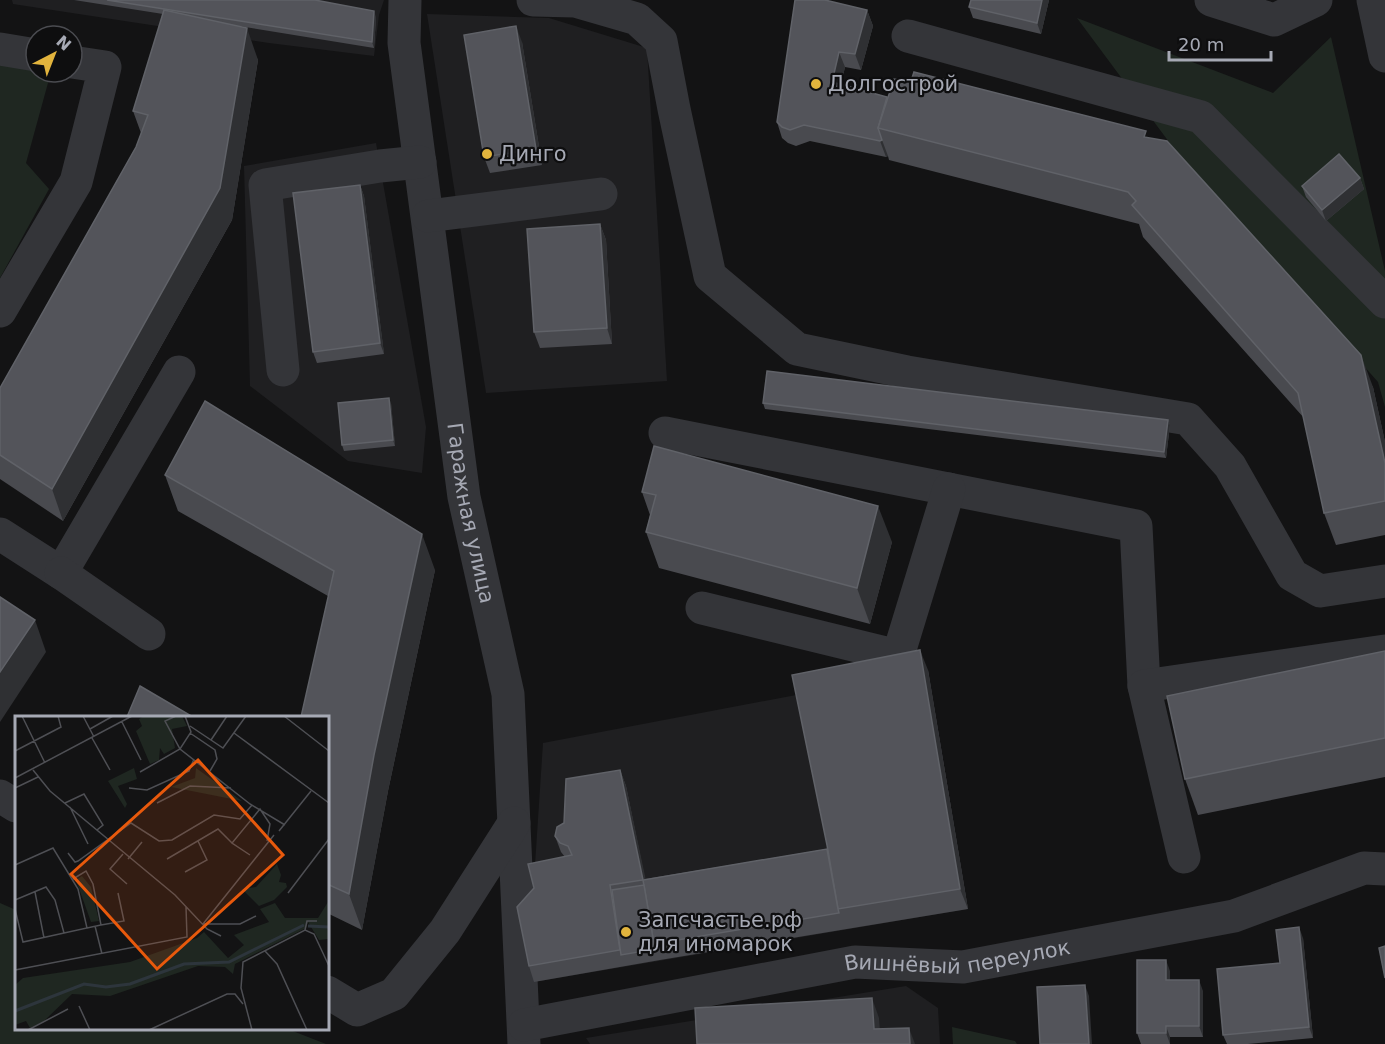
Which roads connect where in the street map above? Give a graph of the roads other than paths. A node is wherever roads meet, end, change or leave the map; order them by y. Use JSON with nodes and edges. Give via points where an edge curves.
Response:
{"nodes":[{"id":1,"x":405,"y":0,"type":"edge"},
{"id":2,"x":533,"y":0,"type":"edge"},
{"id":3,"x":1211,"y":0,"type":"edge"},
{"id":4,"x":1316,"y":0,"type":"edge"},
{"id":5,"x":1373,"y":0,"type":"edge"},
{"id":6,"x":908,"y":36,"type":"dead end"},
{"id":7,"x":0,"y":49,"type":"edge"},
{"id":8,"x":24,"y":53,"type":"edge"},
{"id":9,"x":1385,"y":56,"type":"edge"},
{"id":10,"x":84,"y":64,"type":"edge"},
{"id":11,"x":420,"y":162,"type":"junction"},
{"id":12,"x":601,"y":194,"type":"dead end"},
{"id":13,"x":428,"y":216,"type":"junction"},
{"id":14,"x":1385,"y":302,"type":"edge"},
{"id":15,"x":0,"y":311,"type":"edge"},
{"id":16,"x":283,"y":370,"type":"dead end"},
{"id":17,"x":179,"y":372,"type":"dead end"},
{"id":18,"x":665,"y":433,"type":"dead end"},
{"id":19,"x":949,"y":489,"type":"junction"},
{"id":20,"x":0,"y":534,"type":"edge"},
{"id":21,"x":61,"y":573,"type":"junction"},
{"id":22,"x":1385,"y":581,"type":"edge"},
{"id":23,"x":702,"y":608,"type":"dead end"},
{"id":24,"x":149,"y":634,"type":"dead end"},
{"id":25,"x":1385,"y":651,"type":"edge"},
{"id":26,"x":1144,"y":686,"type":"junction"},
{"id":27,"x":0,"y":796,"type":"edge"},
{"id":28,"x":15,"y":805,"type":"edge"},
{"id":29,"x":514,"y":823,"type":"junction"},
{"id":30,"x":1184,"y":857,"type":"dead end"},
{"id":31,"x":1378,"y":864,"type":"edge"},
{"id":32,"x":328,"y":993,"type":"edge"},
{"id":33,"x":531,"y":1038,"type":"edge"}],
"edges":[{"from":1,"to":11,"type":"street","name":"Гаражная улица","via":[[404,43]]},
{"from":2,"to":22,"type":"street","via":[[575,2],[637,19],[662,41],[710,276],[797,348],[907,372],[1188,419],[1230,466],[1292,575],[1320,591]]},
{"from":3,"to":4,"type":"street","via":[[1274,20]]},
{"from":5,"to":9,"type":"street"},
{"from":6,"to":14,"type":"street","via":[[1201,117]]},
{"from":7,"to":8,"type":"street"},
{"from":10,"to":15,"type":"street","via":[[105,67],[76,182]]},
{"from":11,"to":13,"type":"street","name":"Гаражная улица"},
{"from":11,"to":16,"type":"street","via":[[265,185]]},
{"from":12,"to":13,"type":"street"},
{"from":13,"to":29,"type":"street","name":"Гаражная улица","via":[[464,497],[508,694]]},
{"from":17,"to":21,"type":"street"},
{"from":18,"to":19,"type":"street"},
{"from":19,"to":23,"type":"street","via":[[898,656]]},
{"from":19,"to":26,"type":"street","via":[[1136,526]]},
{"from":20,"to":21,"type":"street"},
{"from":21,"to":24,"type":"street"},
{"from":25,"to":26,"type":"street"},
{"from":26,"to":30,"type":"street"},
{"from":27,"to":28,"type":"street"},
{"from":29,"to":32,"type":"street","via":[[445,931],[394,994],[357,1010]]},
{"from":29,"to":33,"type":"street","name":"Гаражная улица"},
{"from":31,"to":33,"type":"street","name":"Вишнёвый переулок","via":[[1234,916],[963,967],[855,962]]}]}
